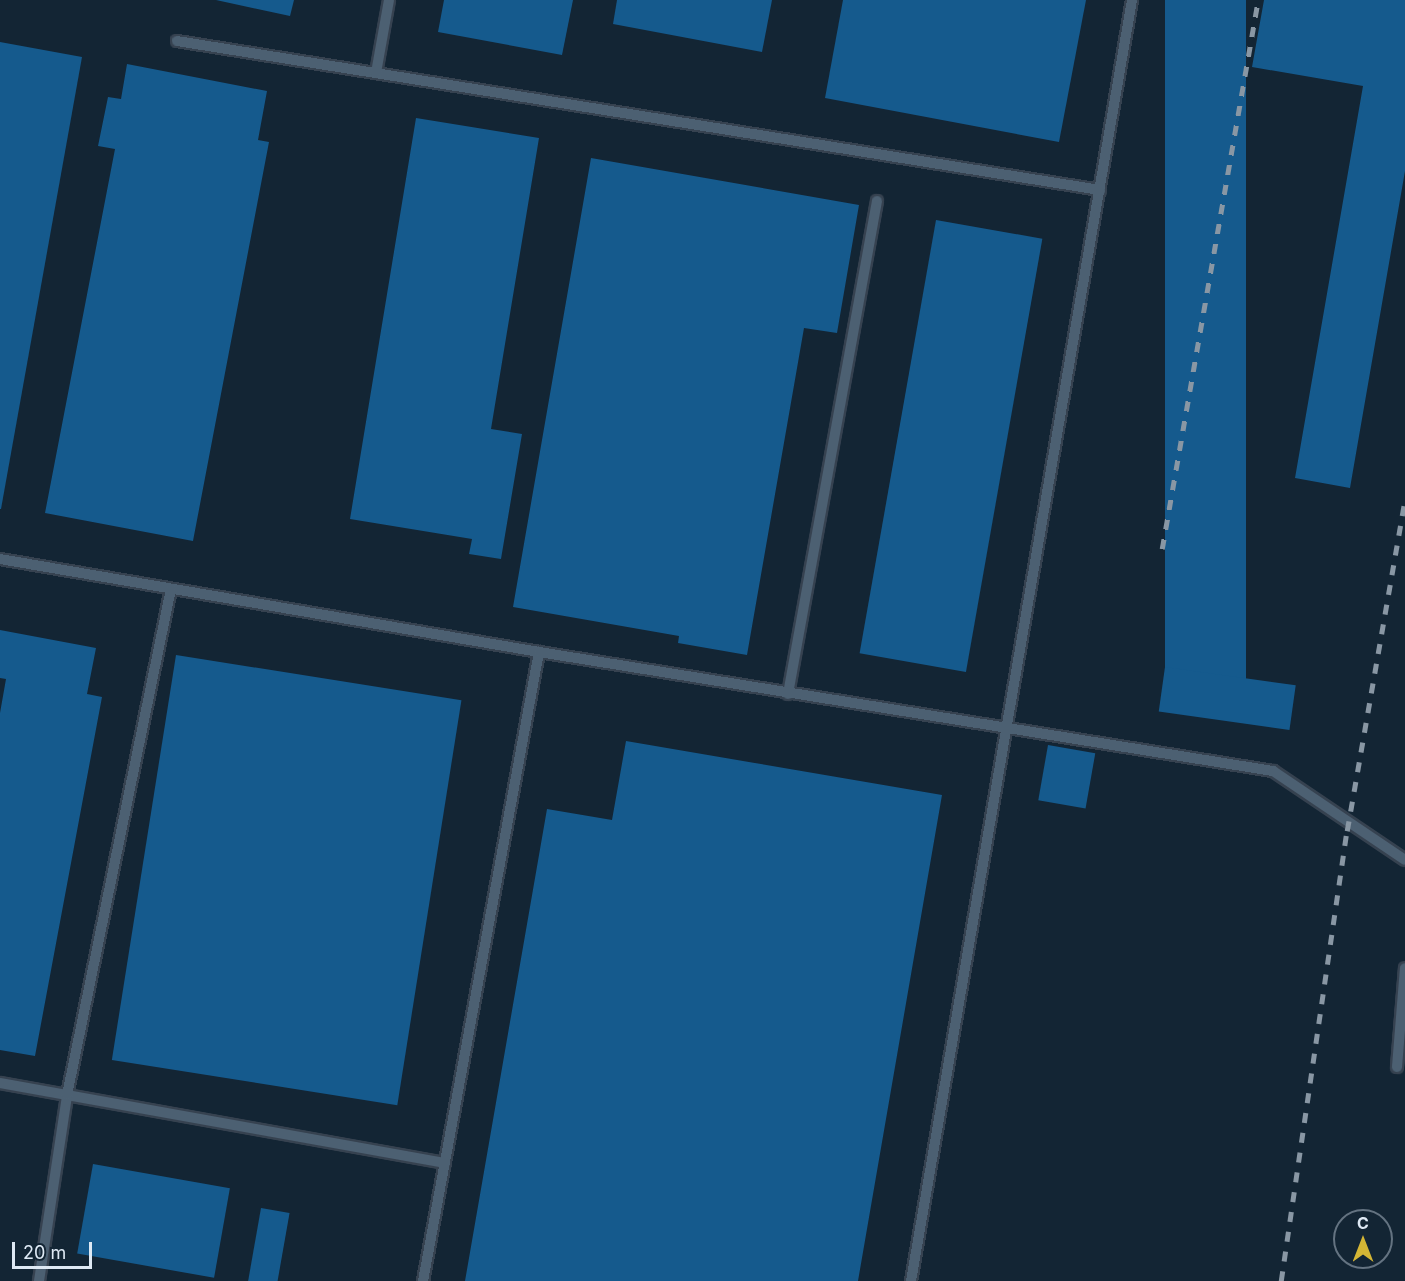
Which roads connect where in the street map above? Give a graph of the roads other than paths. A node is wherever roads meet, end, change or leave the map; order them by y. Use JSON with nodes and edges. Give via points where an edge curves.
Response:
{"nodes":[{"id":1,"x":389,"y":0,"type":"edge"},
{"id":2,"x":1132,"y":0,"type":"edge"},
{"id":3,"x":177,"y":41,"type":"dead end"},
{"id":4,"x":376,"y":73,"type":"junction"},
{"id":5,"x":1100,"y":190,"type":"junction"},
{"id":6,"x":877,"y":201,"type":"dead end"},
{"id":7,"x":0,"y":559,"type":"edge"},
{"id":8,"x":171,"y":589,"type":"junction"},
{"id":9,"x":539,"y":652,"type":"junction"},
{"id":10,"x":788,"y":693,"type":"junction"},
{"id":11,"x":1008,"y":730,"type":"junction"},
{"id":12,"x":1405,"y":860,"type":"edge"},
{"id":13,"x":1405,"y":968,"type":"edge"},
{"id":14,"x":1397,"y":1067,"type":"dead end"},
{"id":15,"x":0,"y":1083,"type":"edge"},
{"id":16,"x":67,"y":1095,"type":"junction"},
{"id":17,"x":445,"y":1163,"type":"junction"},
{"id":18,"x":39,"y":1281,"type":"edge"},
{"id":19,"x":423,"y":1281,"type":"edge"},
{"id":20,"x":911,"y":1281,"type":"edge"}],
"edges":[{"from":1,"to":4,"type":"lane"},
{"from":2,"to":5,"type":"lane"},
{"from":3,"to":4,"type":"lane"},
{"from":4,"to":5,"type":"lane"},
{"from":5,"to":11,"type":"lane"},
{"from":6,"to":10,"type":"lane"},
{"from":7,"to":8,"type":"lane"},
{"from":8,"to":9,"type":"lane"},
{"from":8,"to":16,"type":"lane"},
{"from":9,"to":10,"type":"lane"},
{"from":9,"to":17,"type":"lane"},
{"from":10,"to":11,"type":"lane"},
{"from":11,"to":12,"type":"lane","via":[[1273,771]]},
{"from":11,"to":20,"type":"lane"},
{"from":13,"to":14,"type":"lane"},
{"from":15,"to":16,"type":"lane"},
{"from":16,"to":17,"type":"lane"},
{"from":16,"to":18,"type":"lane"},
{"from":17,"to":19,"type":"lane"}]}
